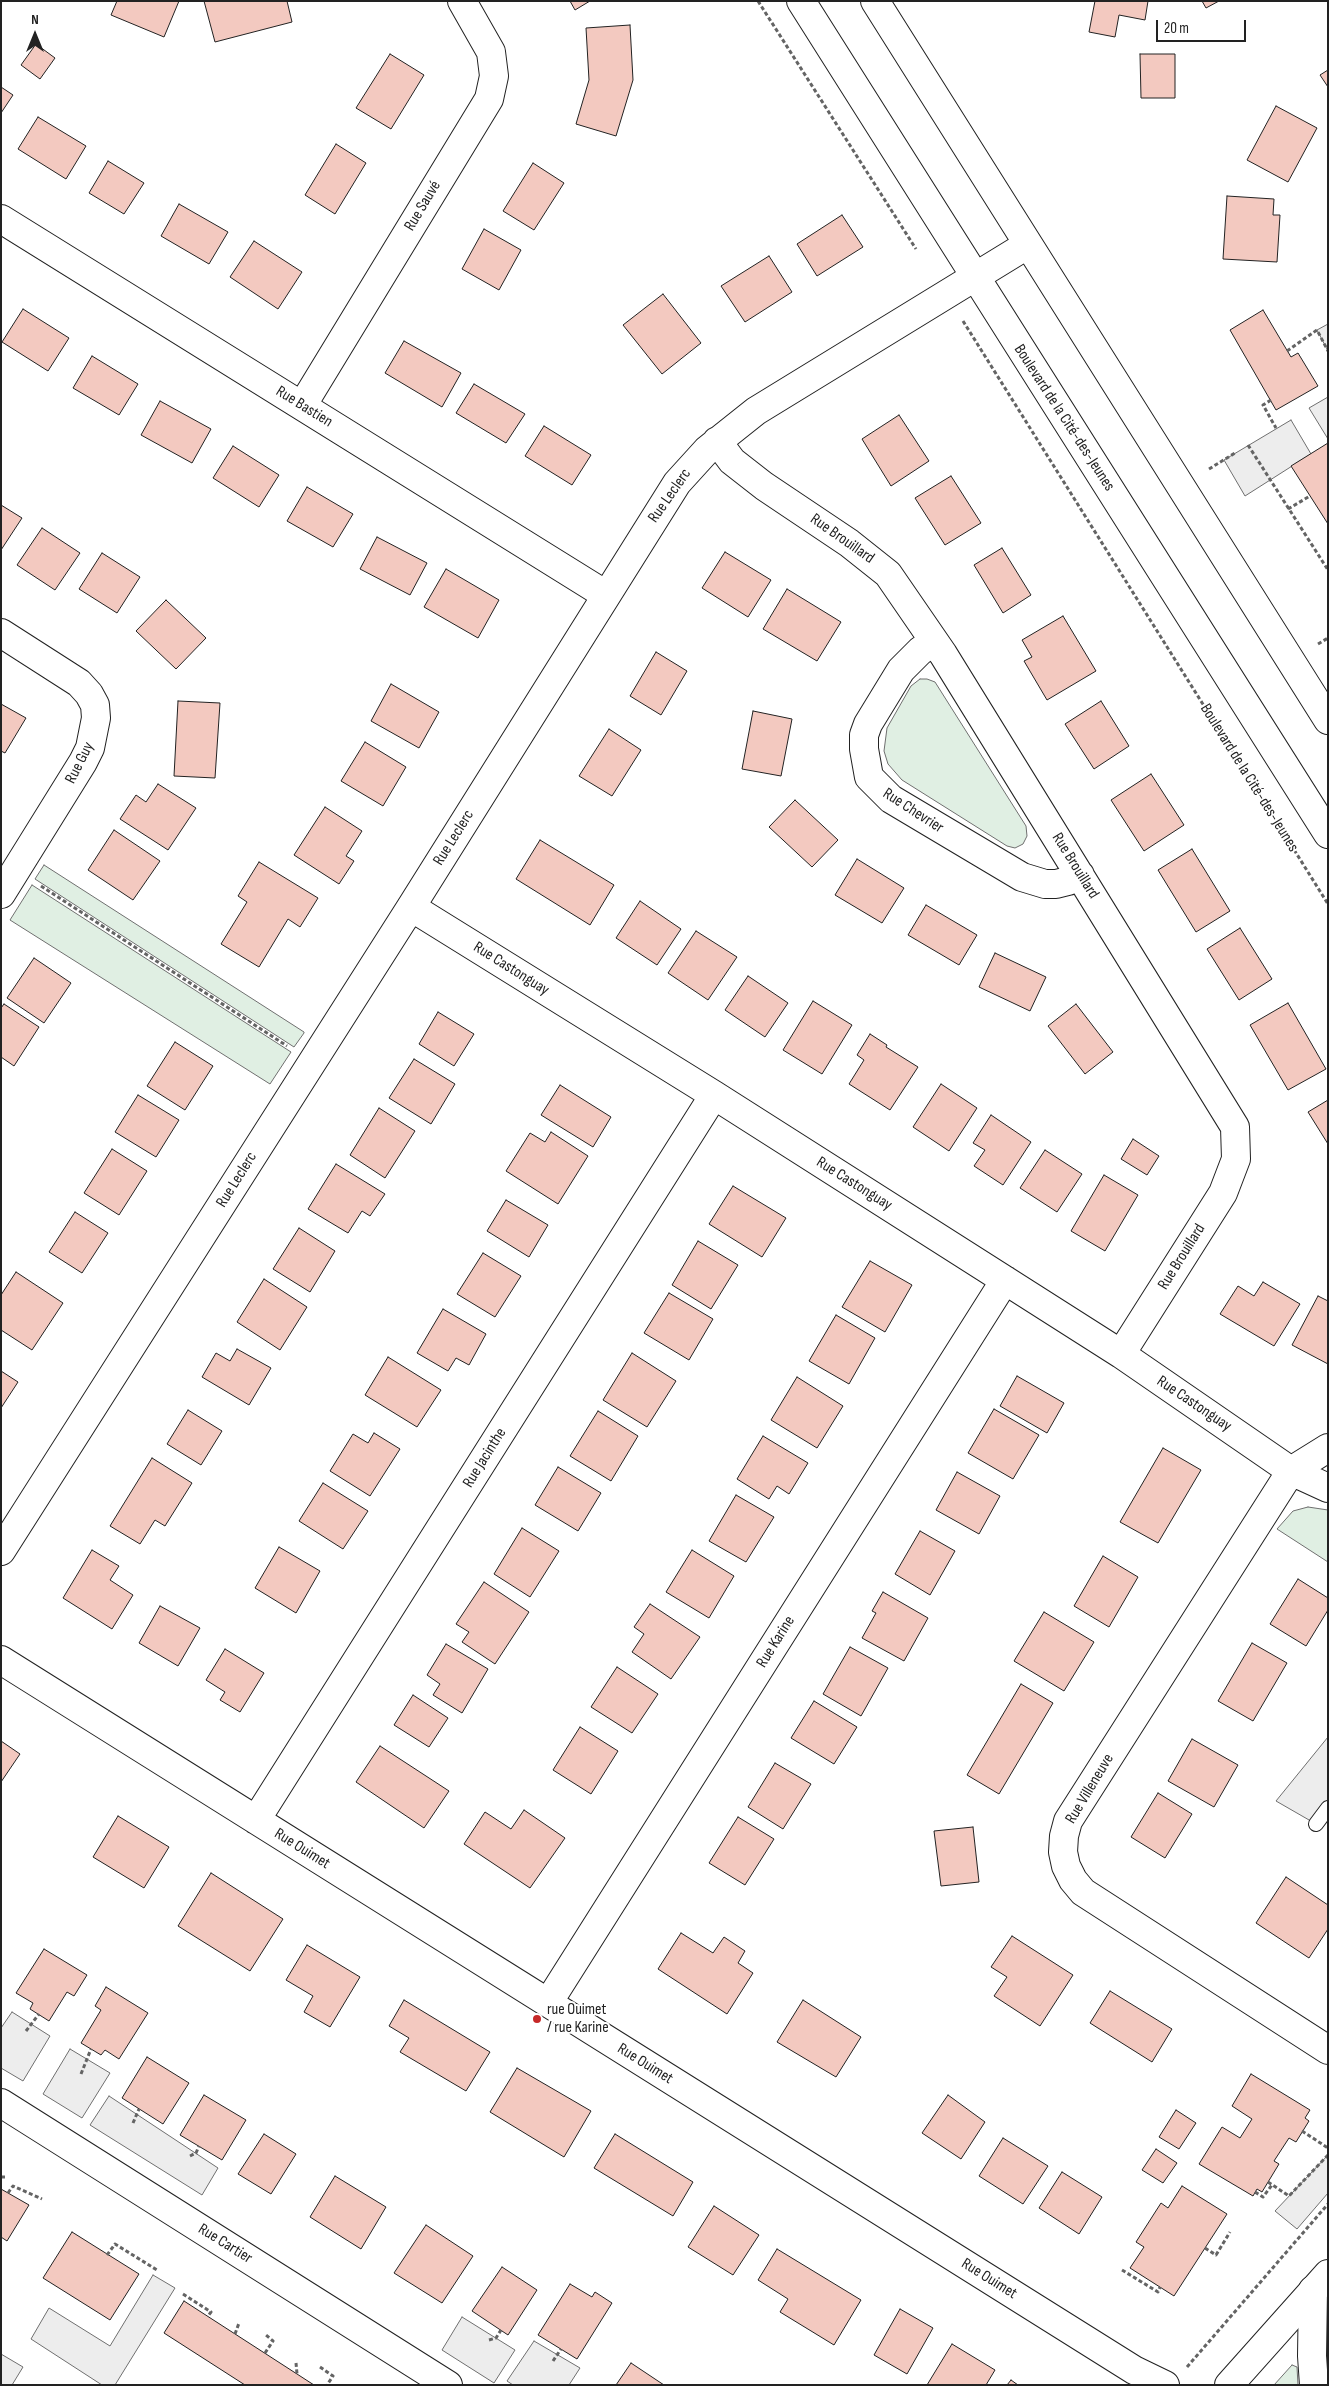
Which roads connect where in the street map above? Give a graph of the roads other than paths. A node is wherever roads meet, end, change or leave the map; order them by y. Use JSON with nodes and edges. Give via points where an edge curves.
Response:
{"nodes":[{"id":1,"x":462,"y":1,"type":"edge"},
{"id":2,"x":801,"y":1,"type":"edge"},
{"id":3,"x":874,"y":1,"type":"edge"},
{"id":4,"x":1,"y":219,"type":"edge"},
{"id":5,"x":1026,"y":245,"type":"junction"},
{"id":6,"x":974,"y":278,"type":"junction"},
{"id":7,"x":302,"y":406,"type":"junction"},
{"id":8,"x":716,"y":441,"type":"junction"},
{"id":9,"x":606,"y":595,"type":"junction"},
{"id":10,"x":1,"y":633,"type":"edge"},
{"id":11,"x":934,"y":641,"type":"junction"},
{"id":12,"x":1328,"y":720,"type":"edge"},
{"id":13,"x":1328,"y":834,"type":"edge"},
{"id":14,"x":1080,"y":875,"type":"junction"},
{"id":15,"x":1,"y":894,"type":"edge"},
{"id":16,"x":411,"y":907,"type":"junction"},
{"id":17,"x":714,"y":1095,"type":"junction"},
{"id":18,"x":1005,"y":1280,"type":"junction"},
{"id":19,"x":1121,"y":1354,"type":"junction"},
{"id":20,"x":1328,"y":1448,"type":"edge"},
{"id":21,"x":1291,"y":1470,"type":"junction"},
{"id":22,"x":1328,"y":1488,"type":"edge"},
{"id":23,"x":1,"y":1550,"type":"edge"},
{"id":24,"x":1,"y":1660,"type":"edge"},
{"id":25,"x":1328,"y":1808,"type":"edge"},
{"id":26,"x":256,"y":1820,"type":"junction"},
{"id":27,"x":1316,"y":1824,"type":"dead end"},
{"id":28,"x":548,"y":2004,"type":"junction"},
{"id":29,"x":1328,"y":2050,"type":"edge"},
{"id":30,"x":1,"y":2103,"type":"edge"},
{"id":31,"x":1320,"y":2282,"type":"edge"},
{"id":32,"x":448,"y":2385,"type":"edge"},
{"id":33,"x":1165,"y":2385,"type":"edge"},
{"id":34,"x":1229,"y":2385,"type":"edge"},
{"id":35,"x":1314,"y":2385,"type":"edge"}],
"edges":[{"from":1,"to":7,"type":"street","name":"Rue Sauvé","via":[[491,52],[494,76],[489,99]]},
{"from":2,"to":6,"type":"street","name":"Boulevard de la Cité-des-Jeunes"},
{"from":3,"to":5,"type":"street"},
{"from":4,"to":7,"type":"street","name":"Rue Bastien"},
{"from":5,"to":6,"type":"street","name":"Rue Leclerc"},
{"from":5,"to":12,"type":"street"},
{"from":6,"to":8,"type":"street","name":"Rue Leclerc","via":[[756,411]]},
{"from":6,"to":13,"type":"street","name":"Boulevard de la Cité-des-Jeunes"},
{"from":7,"to":9,"type":"street","name":"Rue Bastien"},
{"from":8,"to":9,"type":"street","name":"Rue Leclerc","via":[[672,491]]},
{"from":8,"to":11,"type":"street","name":"Rue Brouillard","via":[[732,461],[764,486],[884,570]]},
{"from":9,"to":16,"type":"street","name":"Rue Leclerc"},
{"from":10,"to":15,"type":"street","name":"Rue Guy","via":[[79,683],[92,700],[96,718],[83,762]]},
{"from":11,"to":14,"type":"street","name":"Rue Brouillard"},
{"from":11,"to":14,"type":"street","name":"Rue Chevrier","via":[[901,670],[868,724],[864,749],[869,777],[891,799],[1022,877],[1056,884]]},
{"from":14,"to":19,"type":"street","name":"Rue Brouillard","via":[[1227,1112],[1235,1128],[1237,1142],[1236,1159],[1223,1193]]},
{"from":16,"to":17,"type":"street","name":"Rue Castonguay"},
{"from":16,"to":23,"type":"street","name":"Rue Leclerc"},
{"from":17,"to":18,"type":"street","name":"Rue Castonguay"},
{"from":17,"to":26,"type":"street","name":"Rue Jacinthe"},
{"from":18,"to":19,"type":"street","name":"Rue Castonguay"},
{"from":18,"to":28,"type":"street","name":"Rue Karine"},
{"from":19,"to":21,"type":"street","name":"Rue Castonguay"},
{"from":20,"to":21,"type":"street"},
{"from":21,"to":22,"type":"street","name":"Rue Castonguay"},
{"from":21,"to":29,"type":"street","name":"Rue Villeneuve","via":[[1068,1821],[1063,1852],[1066,1866],[1083,1892]]},
{"from":24,"to":26,"type":"street","name":"Rue Ouimet"},
{"from":25,"to":27,"type":"lane"},
{"from":26,"to":28,"type":"street","name":"Rue Ouimet"},
{"from":28,"to":33,"type":"street","name":"Rue Ouimet","via":[[1134,2370]]},
{"from":30,"to":32,"type":"street","name":"Rue Cartier"},
{"from":31,"to":34,"type":"street"},
{"from":31,"to":35,"type":"street","via":[[1312,2356]]}]}
